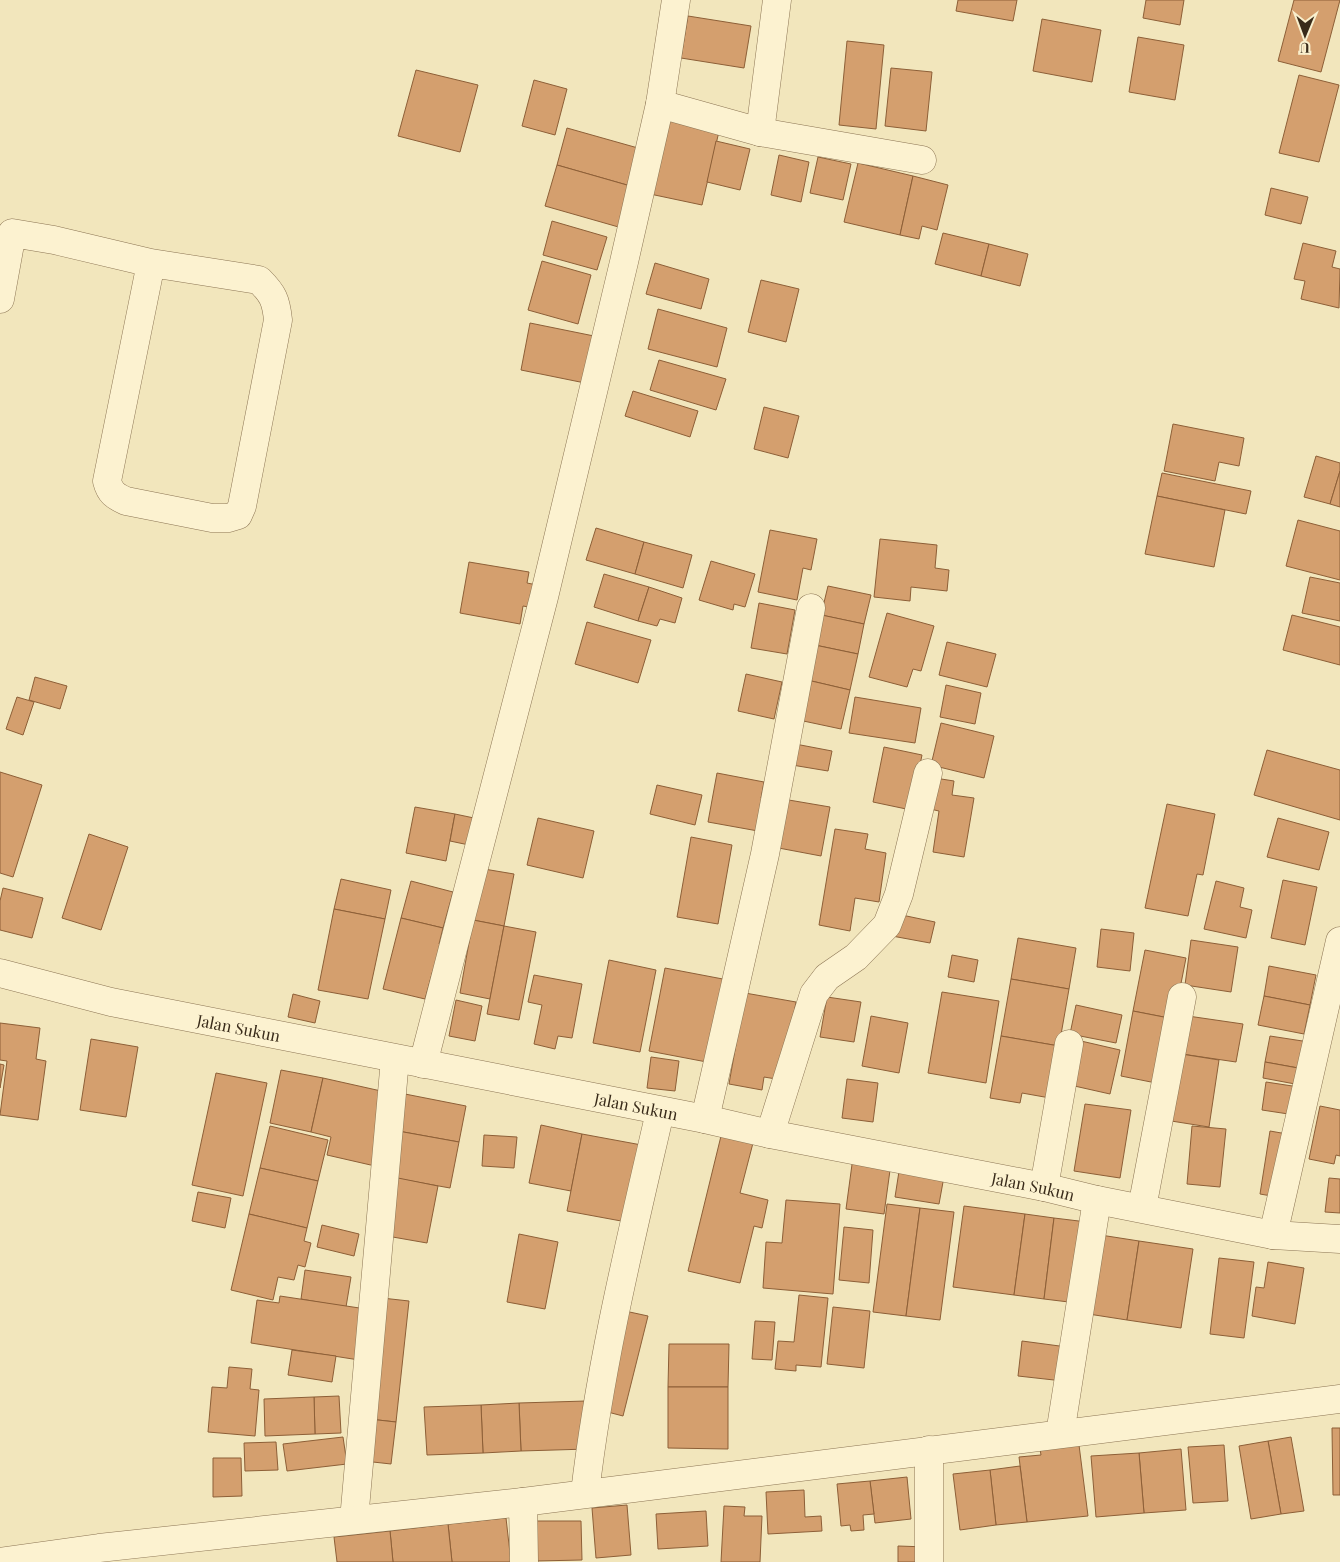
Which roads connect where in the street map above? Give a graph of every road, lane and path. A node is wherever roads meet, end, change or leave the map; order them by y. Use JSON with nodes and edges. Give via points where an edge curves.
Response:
{"nodes":[{"id":1,"x":676,"y":0,"type":"edge"},
{"id":2,"x":777,"y":0,"type":"edge"},
{"id":3,"x":660,"y":104,"type":"junction"},
{"id":4,"x":760,"y":132,"type":"junction"},
{"id":5,"x":922,"y":160,"type":"dead end"},
{"id":6,"x":6,"y":232,"type":"edge"},
{"id":7,"x":151,"y":263,"type":"junction"},
{"id":8,"x":0,"y":299,"type":"edge"},
{"id":9,"x":811,"y":608,"type":"dead end"},
{"id":10,"x":928,"y":773,"type":"dead end"},
{"id":11,"x":1340,"y":941,"type":"edge"},
{"id":12,"x":0,"y":972,"type":"edge"},
{"id":13,"x":1182,"y":997,"type":"dead end"},
{"id":14,"x":1069,"y":1044,"type":"dead end"},
{"id":15,"x":395,"y":1059,"type":"junction"},
{"id":16,"x":423,"y":1064,"type":"junction"},
{"id":17,"x":660,"y":1112,"type":"junction"},
{"id":18,"x":705,"y":1120,"type":"junction"},
{"id":19,"x":770,"y":1134,"type":"junction"},
{"id":20,"x":1044,"y":1187,"type":"junction"},
{"id":21,"x":1097,"y":1200,"type":"junction"},
{"id":22,"x":1142,"y":1208,"type":"junction"},
{"id":23,"x":1274,"y":1234,"type":"junction"},
{"id":24,"x":1340,"y":1239,"type":"edge"},
{"id":25,"x":1340,"y":1399,"type":"edge"},
{"id":26,"x":1060,"y":1434,"type":"junction"},
{"id":27,"x":929,"y":1450,"type":"junction"},
{"id":28,"x":585,"y":1493,"type":"junction"},
{"id":29,"x":523,"y":1502,"type":"junction"},
{"id":30,"x":354,"y":1520,"type":"junction"},
{"id":31,"x":99,"y":1555,"type":"edge"},
{"id":32,"x":0,"y":1562,"type":"edge"},
{"id":33,"x":524,"y":1562,"type":"edge"},
{"id":34,"x":929,"y":1562,"type":"edge"}],
"edges":[{"from":1,"to":3,"type":"street"},
{"from":2,"to":4,"type":"street"},
{"from":3,"to":4,"type":"street"},
{"from":3,"to":16,"type":"street","via":[[544,597]]},
{"from":4,"to":5,"type":"street"},
{"from":6,"to":7,"type":"street"},
{"from":6,"to":8,"type":"street"},
{"from":7,"to":7,"type":"street","via":[[259,280],[270,291],[276,304],[278,320],[238,515],[212,518],[126,500],[109,490],[107,481]]},
{"from":9,"to":18,"type":"street","via":[[765,854]]},
{"from":10,"to":19,"type":"street","via":[[899,894],[887,925],[856,957],[827,977],[814,994]]},
{"from":11,"to":23,"type":"street"},
{"from":12,"to":15,"type":"street","name":"Jalan Sukun","via":[[111,1002]]},
{"from":13,"to":22,"type":"street"},
{"from":14,"to":20,"type":"street"},
{"from":15,"to":16,"type":"street","name":"Jalan Sukun"},
{"from":15,"to":30,"type":"street"},
{"from":16,"to":17,"type":"street","name":"Jalan Sukun"},
{"from":17,"to":18,"type":"street","name":"Jalan Sukun"},
{"from":17,"to":28,"type":"street","via":[[622,1275],[598,1400]]},
{"from":18,"to":19,"type":"street","name":"Jalan Sukun"},
{"from":19,"to":20,"type":"street","name":"Jalan Sukun"},
{"from":20,"to":21,"type":"street","name":"Jalan Sukun"},
{"from":21,"to":22,"type":"street","name":"Jalan Sukun"},
{"from":21,"to":26,"type":"street"},
{"from":22,"to":23,"type":"street","name":"Jalan Sukun"},
{"from":23,"to":24,"type":"street","name":"Jalan Sukun"},
{"from":25,"to":26,"type":"street"},
{"from":26,"to":27,"type":"street"},
{"from":27,"to":28,"type":"street"},
{"from":27,"to":34,"type":"street"},
{"from":28,"to":29,"type":"street"},
{"from":29,"to":30,"type":"street"},
{"from":29,"to":33,"type":"street"},
{"from":30,"to":31,"type":"street"},
{"from":31,"to":32,"type":"street"}]}
